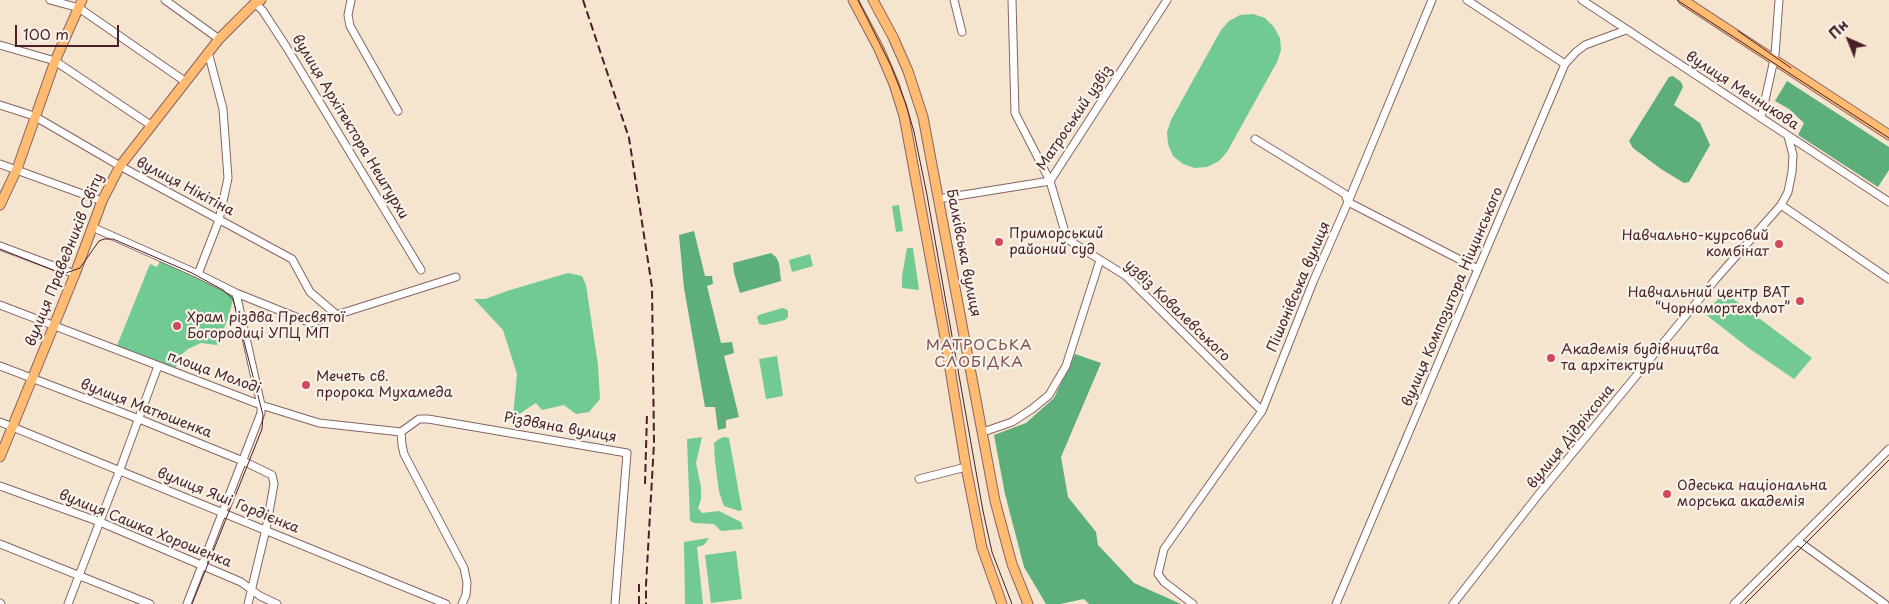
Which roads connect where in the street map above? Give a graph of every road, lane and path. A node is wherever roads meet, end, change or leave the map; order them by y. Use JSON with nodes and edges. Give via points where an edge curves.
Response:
{"nodes":[{"id":1,"x":50,"y":0,"type":"edge"},
{"id":2,"x":165,"y":0,"type":"edge"},
{"id":3,"x":352,"y":0,"type":"edge"},
{"id":4,"x":853,"y":0,"type":"edge"},
{"id":5,"x":873,"y":0,"type":"edge"},
{"id":6,"x":954,"y":0,"type":"edge"},
{"id":7,"x":1012,"y":0,"type":"edge"},
{"id":8,"x":1167,"y":0,"type":"edge"},
{"id":9,"x":1432,"y":0,"type":"edge"},
{"id":10,"x":1467,"y":0,"type":"edge"},
{"id":11,"x":1582,"y":0,"type":"edge"},
{"id":12,"x":1683,"y":0,"type":"edge"},
{"id":13,"x":1779,"y":0,"type":"edge"},
{"id":14,"x":256,"y":1,"type":"edge"},
{"id":15,"x":80,"y":4,"type":"edge"},
{"id":16,"x":1626,"y":30,"type":"junction"},
{"id":17,"x":962,"y":32,"type":"dead end"},
{"id":18,"x":219,"y":39,"type":"junction"},
{"id":19,"x":0,"y":45,"type":"edge"},
{"id":20,"x":208,"y":52,"type":"junction"},
{"id":21,"x":1774,"y":59,"type":"junction"},
{"id":22,"x":55,"y":61,"type":"junction"},
{"id":23,"x":1565,"y":64,"type":"junction"},
{"id":24,"x":186,"y":82,"type":"junction"},
{"id":25,"x":0,"y":105,"type":"edge"},
{"id":26,"x":398,"y":111,"type":"dead end"},
{"id":27,"x":34,"y":116,"type":"junction"},
{"id":28,"x":1760,"y":118,"type":"junction"},
{"id":29,"x":152,"y":126,"type":"junction"},
{"id":30,"x":1889,"y":135,"type":"edge"},
{"id":31,"x":1788,"y":136,"type":"junction"},
{"id":32,"x":1255,"y":139,"type":"dead end"},
{"id":33,"x":0,"y":164,"type":"edge"},
{"id":34,"x":120,"y":166,"type":"junction"},
{"id":35,"x":17,"y":169,"type":"junction"},
{"id":36,"x":1050,"y":181,"type":"junction"},
{"id":37,"x":938,"y":199,"type":"junction"},
{"id":38,"x":102,"y":200,"type":"junction"},
{"id":39,"x":1348,"y":202,"type":"junction"},
{"id":40,"x":1889,"y":202,"type":"edge"},
{"id":41,"x":0,"y":205,"type":"edge"},
{"id":42,"x":1781,"y":205,"type":"junction"},
{"id":43,"x":219,"y":220,"type":"junction"},
{"id":44,"x":92,"y":227,"type":"junction"},
{"id":45,"x":0,"y":246,"type":"edge"},
{"id":46,"x":1100,"y":260,"type":"junction"},
{"id":47,"x":1478,"y":269,"type":"junction"},
{"id":48,"x":421,"y":270,"type":"dead end"},
{"id":49,"x":75,"y":274,"type":"junction"},
{"id":50,"x":198,"y":274,"type":"junction"},
{"id":51,"x":456,"y":277,"type":"dead end"},
{"id":52,"x":1889,"y":279,"type":"edge"},
{"id":53,"x":236,"y":293,"type":"junction"},
{"id":54,"x":0,"y":305,"type":"edge"},
{"id":55,"x":337,"y":315,"type":"junction"},
{"id":56,"x":53,"y":325,"type":"junction"},
{"id":57,"x":0,"y":366,"type":"edge"},
{"id":58,"x":158,"y":366,"type":"junction"},
{"id":59,"x":31,"y":379,"type":"junction"},
{"id":60,"x":261,"y":405,"type":"junction"},
{"id":61,"x":1262,"y":411,"type":"junction"},
{"id":62,"x":139,"y":419,"type":"junction"},
{"id":63,"x":0,"y":422,"type":"edge"},
{"id":64,"x":12,"y":427,"type":"junction"},
{"id":65,"x":401,"y":432,"type":"junction"},
{"id":66,"x":983,"y":432,"type":"junction"},
{"id":67,"x":1889,"y":449,"type":"edge"},
{"id":68,"x":0,"y":458,"type":"edge"},
{"id":69,"x":243,"y":461,"type":"junction"},
{"id":70,"x":966,"y":467,"type":"junction"},
{"id":71,"x":119,"y":472,"type":"junction"},
{"id":72,"x":920,"y":479,"type":"dead end"},
{"id":73,"x":0,"y":486,"type":"edge"},
{"id":74,"x":223,"y":512,"type":"junction"},
{"id":75,"x":100,"y":522,"type":"junction"},
{"id":76,"x":266,"y":529,"type":"junction"},
{"id":77,"x":1798,"y":540,"type":"junction"},
{"id":78,"x":0,"y":544,"type":"edge"},
{"id":79,"x":202,"y":566,"type":"junction"},
{"id":80,"x":79,"y":575,"type":"junction"},
{"id":81,"x":251,"y":589,"type":"junction"},
{"id":82,"x":68,"y":604,"type":"edge"},
{"id":83,"x":150,"y":604,"type":"edge"},
{"id":84,"x":187,"y":604,"type":"edge"},
{"id":85,"x":248,"y":604,"type":"edge"},
{"id":86,"x":277,"y":604,"type":"edge"},
{"id":87,"x":446,"y":604,"type":"edge"},
{"id":88,"x":462,"y":604,"type":"edge"},
{"id":89,"x":615,"y":604,"type":"edge"},
{"id":90,"x":1002,"y":604,"type":"edge"},
{"id":91,"x":1028,"y":604,"type":"edge"},
{"id":92,"x":1193,"y":604,"type":"edge"},
{"id":93,"x":1336,"y":604,"type":"edge"},
{"id":94,"x":1453,"y":604,"type":"edge"},
{"id":95,"x":1734,"y":604,"type":"edge"},
{"id":96,"x":1885,"y":604,"type":"edge"}],
"edges":[{"from":1,"to":15,"type":"street"},
{"from":2,"to":18,"type":"street"},
{"from":3,"to":26,"type":"street","via":[[348,15],[350,26]]},
{"from":4,"to":70,"type":"main road","via":[[879,49],[904,116]]},
{"from":5,"to":37,"type":"main road","name":"Балківська вулиця","via":[[893,37],[917,98]]},
{"from":6,"to":17,"type":"street"},
{"from":7,"to":36,"type":"street","name":"узвіз Ковалевського","via":[[1015,113]]},
{"from":8,"to":36,"type":"street","name":"Матроський узвіз"},
{"from":9,"to":39,"type":"street","name":"Пішонівська вулиця"},
{"from":10,"to":23,"type":"street"},
{"from":11,"to":16,"type":"street","name":"вулиця Мечникова"},
{"from":12,"to":21,"type":"main road"},
{"from":13,"to":21,"type":"street"},
{"from":14,"to":18,"type":"main road","name":"вулиця Праведників Світу"},
{"from":14,"to":48,"type":"street","name":"вулиця Архітектора Нештурхи"},
{"from":15,"to":22,"type":"main road"},
{"from":15,"to":24,"type":"street"},
{"from":16,"to":23,"type":"street","name":"вулиця Композитора Ніщинського","via":[[1585,45]]},
{"from":16,"to":28,"type":"street","name":"вулиця Мечникова"},
{"from":18,"to":20,"type":"main road","name":"вулиця Праведників Світу"},
{"from":19,"to":22,"type":"street"},
{"from":20,"to":24,"type":"main road","name":"вулиця Праведників Світу"},
{"from":20,"to":43,"type":"street","via":[[223,109],[228,178]]},
{"from":21,"to":28,"type":"street"},
{"from":21,"to":30,"type":"main road"},
{"from":22,"to":27,"type":"main road"},
{"from":22,"to":29,"type":"street"},
{"from":23,"to":47,"type":"street","name":"вулиця Композитора Ніщинського"},
{"from":24,"to":29,"type":"main road","name":"вулиця Праведників Світу"},
{"from":25,"to":27,"type":"street","name":"вулиця Нікітіна"},
{"from":27,"to":34,"type":"street","name":"вулиця Нікітіна"},
{"from":27,"to":35,"type":"main road"},
{"from":28,"to":31,"type":"street","name":"вулиця Мечникова"},
{"from":29,"to":34,"type":"main road","name":"вулиця Праведників Світу"},
{"from":31,"to":40,"type":"street","name":"вулиця Мечникова"},
{"from":31,"to":42,"type":"street","name":"вулиця Дідріхсона","via":[[1793,156],[1792,172],[1788,192]]},
{"from":32,"to":39,"type":"street","via":[[1345,194]]},
{"from":33,"to":35,"type":"street"},
{"from":34,"to":38,"type":"main road","name":"вулиця Праведників Світу"},
{"from":34,"to":43,"type":"street","name":"вулиця Нікітіна"},
{"from":35,"to":38,"type":"street"},
{"from":35,"to":41,"type":"main road"},
{"from":36,"to":37,"type":"street","name":"Матроський узвіз"},
{"from":36,"to":46,"type":"street","name":"узвіз Ковалевського","via":[[1067,239]]},
{"from":37,"to":66,"type":"main road","name":"Балківська вулиця"},
{"from":38,"to":44,"type":"main road","name":"вулиця Праведників Світу"},
{"from":39,"to":47,"type":"street"},
{"from":39,"to":61,"type":"street","name":"Пішонівська вулиця"},
{"from":42,"to":52,"type":"street"},
{"from":42,"to":94,"type":"street","name":"вулиця Дідріхсона","via":[[1715,280]]},
{"from":43,"to":50,"type":"street"},
{"from":43,"to":55,"type":"street","name":"вулиця Нікітіна","via":[[292,259],[310,292]]},
{"from":44,"to":49,"type":"main road","name":"вулиця Праведників Світу"},
{"from":44,"to":50,"type":"street"},
{"from":45,"to":49,"type":"street"},
{"from":46,"to":61,"type":"street","name":"узвіз Ковалевського","via":[[1126,276]]},
{"from":46,"to":66,"type":"street","via":[[1066,366],[1050,395],[1012,422]]},
{"from":47,"to":93,"type":"street","name":"вулиця Композитора Ніщинського"},
{"from":49,"to":56,"type":"main road","name":"вулиця Праведників Світу"},
{"from":50,"to":53,"type":"street"},
{"from":51,"to":55,"type":"street"},
{"from":53,"to":55,"type":"street","via":[[311,323]]},
{"from":53,"to":60,"type":"street","name":"площа Молоді"},
{"from":54,"to":56,"type":"street","name":"площа Молоді"},
{"from":56,"to":58,"type":"street","name":"площа Молоді"},
{"from":56,"to":59,"type":"main road","name":"вулиця Праведників Світу"},
{"from":57,"to":59,"type":"street","name":"вулиця Матюшенка"},
{"from":58,"to":60,"type":"street","name":"площа Молоді"},
{"from":58,"to":62,"type":"street"},
{"from":59,"to":62,"type":"street","name":"вулиця Матюшенка"},
{"from":59,"to":64,"type":"main road","name":"вулиця Праведників Світу"},
{"from":60,"to":65,"type":"street","via":[[319,423]]},
{"from":60,"to":69,"type":"street"},
{"from":61,"to":92,"type":"street","name":"Пішонівська вулиця","via":[[1164,549],[1158,574]]},
{"from":62,"to":69,"type":"street","name":"вулиця Матюшенка"},
{"from":62,"to":71,"type":"street"},
{"from":63,"to":64,"type":"street","name":"вулиця Яші Гордієнка"},
{"from":64,"to":68,"type":"main road","name":"вулиця Праведників Світу"},
{"from":64,"to":71,"type":"street","name":"вулиця Яші Гордієнка"},
{"from":65,"to":88,"type":"street","via":[[404,454],[464,568],[467,583]]},
{"from":65,"to":89,"type":"street","name":"Різдвяна вулиця","via":[[419,419],[428,419],[627,453]]},
{"from":66,"to":91,"type":"main road","name":"Балківська вулиця","via":[[995,501],[1012,564]]},
{"from":67,"to":77,"type":"street"},
{"from":69,"to":74,"type":"street"},
{"from":69,"to":76,"type":"street","name":"вулиця Матюшенка","via":[[269,472],[274,478]]},
{"from":70,"to":72,"type":"street"},
{"from":70,"to":90,"type":"main road","via":[[982,548]]},
{"from":71,"to":74,"type":"street","name":"вулиця Яші Гордієнка"},
{"from":71,"to":75,"type":"street"},
{"from":73,"to":75,"type":"street","name":"вулиця Сашка Хорошенка"},
{"from":74,"to":76,"type":"street","name":"вулиця Яші Гордієнка"},
{"from":74,"to":79,"type":"street"},
{"from":75,"to":79,"type":"street","name":"вулиця Сашка Хорошенка"},
{"from":75,"to":80,"type":"street"},
{"from":76,"to":81,"type":"street"},
{"from":76,"to":87,"type":"street","name":"вулиця Яші Гордієнка"},
{"from":77,"to":95,"type":"street"},
{"from":77,"to":96,"type":"street"},
{"from":78,"to":80,"type":"street"},
{"from":79,"to":81,"type":"street","name":"вулиця Сашка Хорошенка"},
{"from":79,"to":84,"type":"street"},
{"from":80,"to":82,"type":"street"},
{"from":80,"to":83,"type":"street"},
{"from":81,"to":85,"type":"street"},
{"from":81,"to":86,"type":"street","name":"вулиця Сашка Хорошенка"}]}
